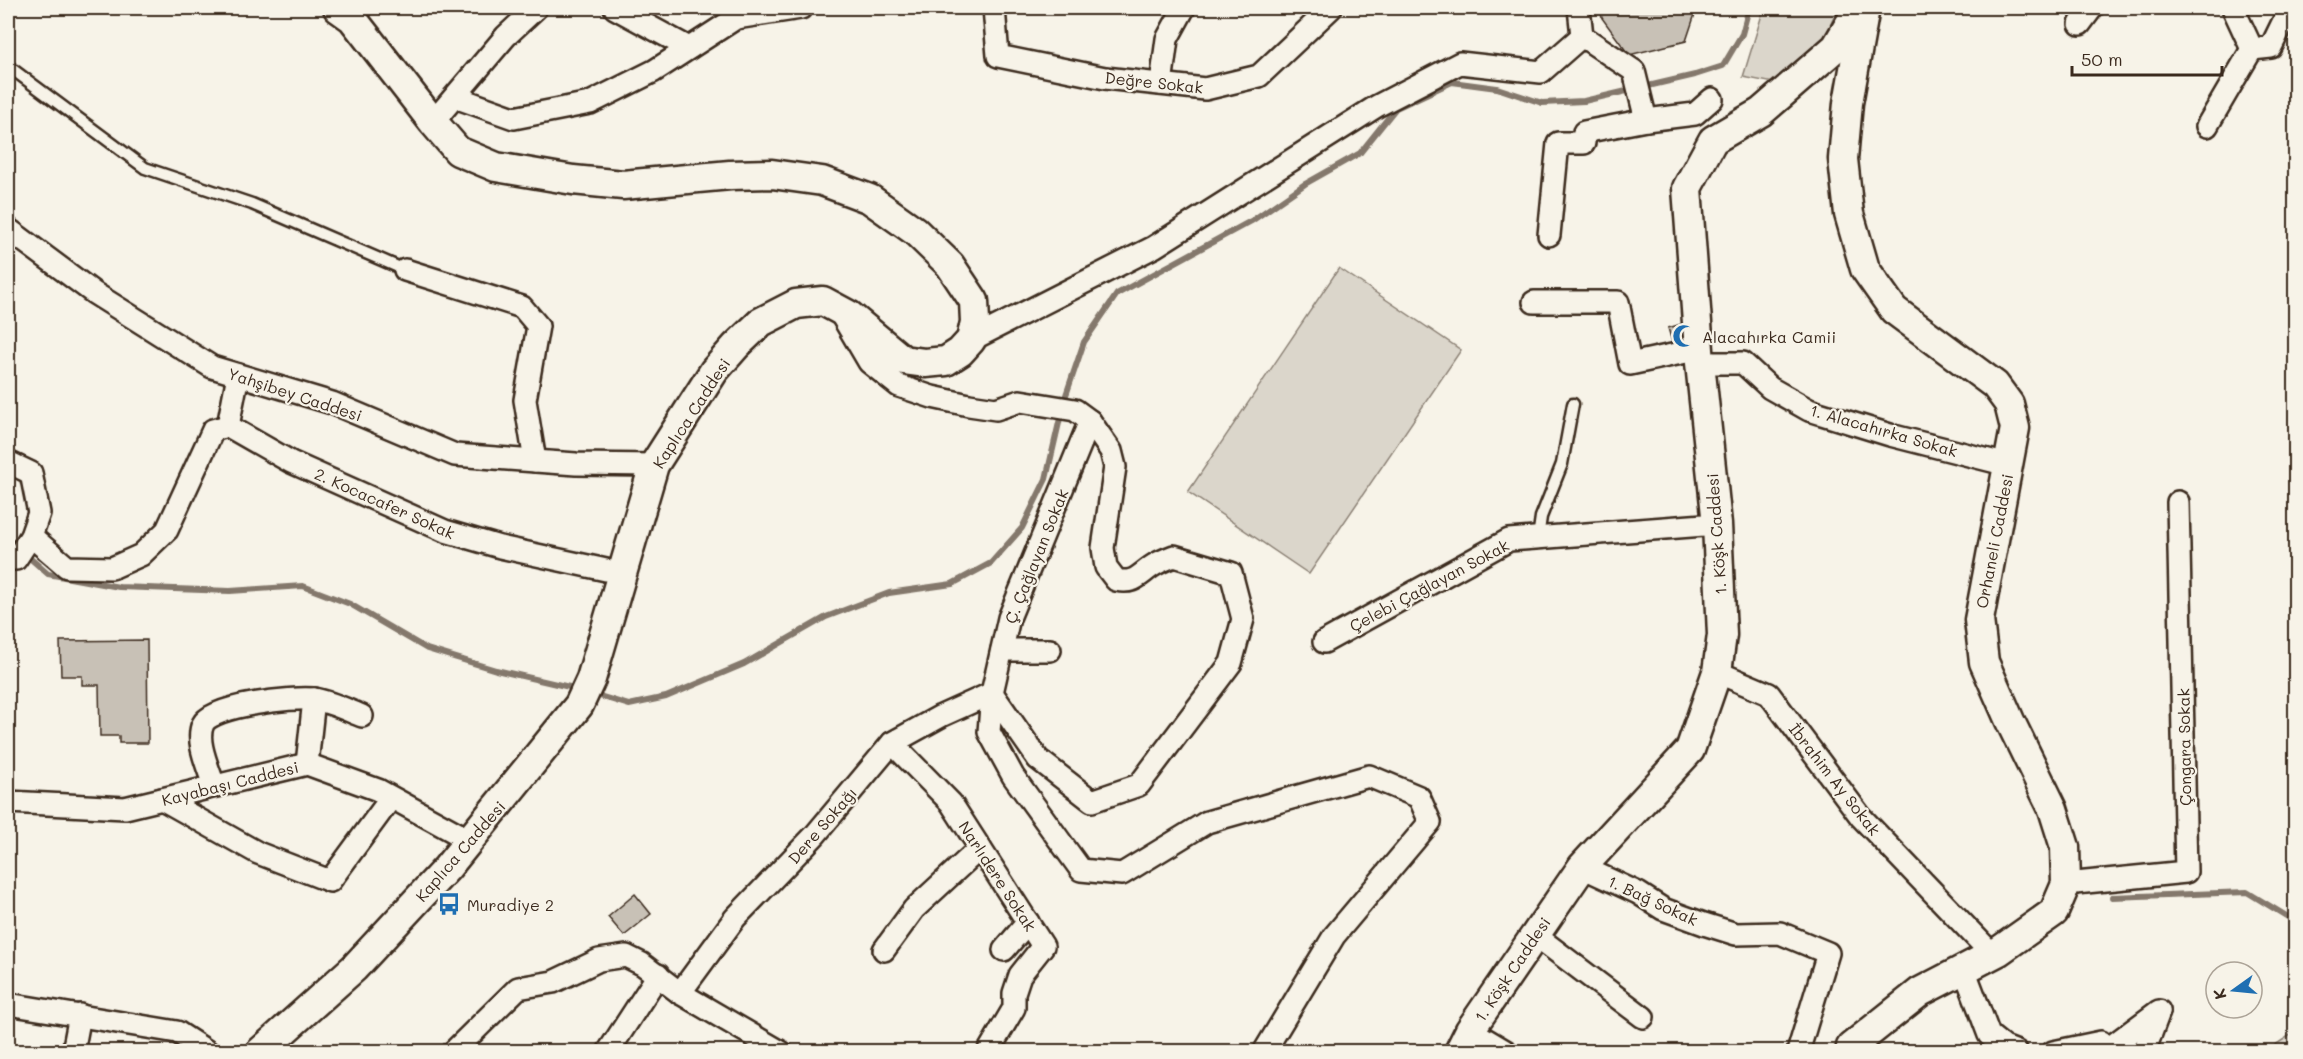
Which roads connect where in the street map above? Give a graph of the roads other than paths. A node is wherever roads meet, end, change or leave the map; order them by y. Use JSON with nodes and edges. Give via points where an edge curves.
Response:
{"nodes":[{"id":1,"x":338,"y":8,"type":"edge"},
{"id":2,"x":536,"y":8,"type":"edge"},
{"id":3,"x":615,"y":8,"type":"edge"},
{"id":4,"x":801,"y":8,"type":"edge"},
{"id":5,"x":994,"y":8,"type":"edge"},
{"id":6,"x":1184,"y":8,"type":"edge"},
{"id":7,"x":1331,"y":8,"type":"edge"},
{"id":8,"x":1579,"y":8,"type":"edge"},
{"id":9,"x":1859,"y":8,"type":"edge"},
{"id":10,"x":1865,"y":8,"type":"edge"},
{"id":11,"x":2233,"y":8,"type":"edge"},
{"id":12,"x":2290,"y":8,"type":"edge"},
{"id":13,"x":777,"y":9,"type":"edge"},
{"id":14,"x":1582,"y":36,"type":"junction"},
{"id":15,"x":689,"y":48,"type":"junction"},
{"id":16,"x":2252,"y":49,"type":"junction"},
{"id":17,"x":8,"y":66,"type":"edge"},
{"id":18,"x":1161,"y":84,"type":"junction"},
{"id":19,"x":455,"y":96,"type":"junction"},
{"id":20,"x":1712,"y":99,"type":"dead end"},
{"id":21,"x":1645,"y":114,"type":"junction"},
{"id":22,"x":433,"y":122,"type":"junction"},
{"id":23,"x":2207,"y":126,"type":"dead end"},
{"id":24,"x":8,"y":229,"type":"edge"},
{"id":25,"x":1549,"y":235,"type":"dead end"},
{"id":26,"x":405,"y":270,"type":"joint"},
{"id":27,"x":1534,"y":302,"type":"dead end"},
{"id":28,"x":837,"y":308,"type":"junction"},
{"id":29,"x":971,"y":340,"type":"junction"},
{"id":30,"x":1700,"y":356,"type":"junction"},
{"id":31,"x":238,"y":375,"type":"junction"},
{"id":32,"x":1573,"y":404,"type":"dead end"},
{"id":33,"x":1074,"y":413,"type":"junction"},
{"id":34,"x":228,"y":426,"type":"junction"},
{"id":35,"x":535,"y":461,"type":"junction"},
{"id":36,"x":8,"y":462,"type":"edge"},
{"id":37,"x":654,"y":465,"type":"junction"},
{"id":38,"x":2008,"y":465,"type":"junction"},
{"id":39,"x":2178,"y":502,"type":"dead end"},
{"id":40,"x":1717,"y":524,"type":"junction"},
{"id":41,"x":31,"y":536,"type":"junction"},
{"id":42,"x":1538,"y":538,"type":"junction"},
{"id":43,"x":12,"y":559,"type":"edge"},
{"id":44,"x":620,"y":573,"type":"junction"},
{"id":45,"x":1323,"y":642,"type":"dead end"},
{"id":46,"x":1002,"y":650,"type":"junction"},
{"id":47,"x":1050,"y":650,"type":"dead end"},
{"id":48,"x":1717,"y":672,"type":"junction"},
{"id":49,"x":992,"y":693,"type":"junction"},
{"id":50,"x":314,"y":699,"type":"junction"},
{"id":51,"x":362,"y":716,"type":"dead end"},
{"id":52,"x":892,"y":743,"type":"junction"},
{"id":53,"x":308,"y":764,"type":"junction"},
{"id":54,"x":214,"y":786,"type":"junction"},
{"id":55,"x":391,"y":798,"type":"junction"},
{"id":56,"x":162,"y":799,"type":"junction"},
{"id":57,"x":8,"y":802,"type":"edge"},
{"id":58,"x":471,"y":841,"type":"junction"},
{"id":59,"x":980,"y":848,"type":"junction"},
{"id":60,"x":1582,"y":867,"type":"junction"},
{"id":61,"x":2066,"y":884,"type":"junction"},
{"id":62,"x":1028,"y":922,"type":"junction"},
{"id":63,"x":1535,"y":935,"type":"junction"},
{"id":64,"x":884,"y":950,"type":"dead end"},
{"id":65,"x":1004,"y":950,"type":"dead end"},
{"id":66,"x":1992,"y":954,"type":"junction"},
{"id":67,"x":1964,"y":969,"type":"junction"},
{"id":68,"x":658,"y":975,"type":"junction"},
{"id":69,"x":680,"y":993,"type":"junction"},
{"id":70,"x":8,"y":1004,"type":"edge"},
{"id":71,"x":80,"y":1016,"type":"junction"},
{"id":72,"x":1643,"y":1017,"type":"dead end"},
{"id":73,"x":1465,"y":1041,"type":"edge"},
{"id":74,"x":2104,"y":1048,"type":"edge"},
{"id":75,"x":73,"y":1052,"type":"edge"},
{"id":76,"x":208,"y":1052,"type":"edge"},
{"id":77,"x":260,"y":1052,"type":"edge"},
{"id":78,"x":453,"y":1052,"type":"edge"},
{"id":79,"x":608,"y":1052,"type":"edge"},
{"id":80,"x":781,"y":1052,"type":"edge"},
{"id":81,"x":988,"y":1052,"type":"edge"},
{"id":82,"x":1264,"y":1052,"type":"edge"},
{"id":83,"x":1507,"y":1052,"type":"edge"},
{"id":84,"x":1798,"y":1052,"type":"edge"},
{"id":85,"x":1850,"y":1052,"type":"edge"},
{"id":86,"x":2017,"y":1052,"type":"edge"},
{"id":87,"x":2053,"y":1052,"type":"edge"},
{"id":88,"x":2144,"y":1052,"type":"edge"}],
"edges":[{"from":1,"to":22,"type":"main road","via":[[352,18]]},
{"from":2,"to":19,"type":"street","via":[[506,36]]},
{"from":3,"to":15,"type":"street"},
{"from":4,"to":13,"type":"street"},
{"from":5,"to":18,"type":"street","name":"Değre Sokak","via":[[998,56],[1105,78]]},
{"from":6,"to":18,"type":"street","via":[[1167,39]]},
{"from":7,"to":18,"type":"street","name":"Değre Sokak","via":[[1259,76],[1205,89]]},
{"from":8,"to":14,"type":"street"},
{"from":9,"to":30,"type":"main road","name":"1. Köşk Caddesi","via":[[1836,46],[1761,112],[1713,140],[1688,188]]},
{"from":10,"to":38,"type":"main road","name":"Orhaneli Caddesi","via":[[1848,103],[1843,159],[1849,214],[1865,269],[1894,310],[1995,385],[2009,404],[2015,428]]},
{"from":11,"to":16,"type":"street"},
{"from":12,"to":16,"type":"street","via":[[2271,47]]},
{"from":13,"to":15,"type":"street","via":[[736,18]]},
{"from":14,"to":21,"type":"street","via":[[1634,71]]},
{"from":14,"to":29,"type":"street","via":[[1541,72],[1460,63],[1377,106],[1154,247]]},
{"from":15,"to":19,"type":"street","via":[[654,71],[590,103],[514,118]]},
{"from":16,"to":23,"type":"street"},
{"from":17,"to":26,"type":"lane","via":[[145,168],[252,204]]},
{"from":19,"to":22,"type":"street"},
{"from":20,"to":21,"type":"street","via":[[1695,114]]},
{"from":21,"to":25,"type":"street","via":[[1584,132],[1584,143],[1558,143]]},
{"from":22,"to":29,"type":"main road","via":[[458,151],[496,167],[623,185],[772,174],[822,181],[870,199],[915,231],[950,265],[974,301]]},
{"from":24,"to":31,"type":"street","name":"Yahşibey Caddesi","via":[[94,293],[212,367]]},
{"from":26,"to":35,"type":"street","via":[[522,306],[538,326],[525,400]]},
{"from":27,"to":30,"type":"street","name":"1. Alacahırka Sokak","via":[[1618,303],[1630,364]]},
{"from":28,"to":29,"type":"main road","name":"Kaplıca Caddesi","via":[[903,360],[946,361]]},
{"from":28,"to":33,"type":"street","via":[[869,362],[899,386],[932,397],[996,409],[1020,401]]},
{"from":28,"to":37,"type":"main road","name":"Kaplıca Caddesi","via":[[823,301],[796,304],[761,322],[714,371]]},
{"from":30,"to":38,"type":"street","name":"1. Alacahırka Sokak","via":[[1743,363],[1770,388],[1809,410]]},
{"from":30,"to":40,"type":"main road","name":"1. Köşk Caddesi"},
{"from":31,"to":34,"type":"street"},
{"from":31,"to":35,"type":"street","name":"Yahşibey Caddesi","via":[[332,403],[455,455]]},
{"from":32,"to":42,"type":"lane","via":[[1562,464],[1541,517]]},
{"from":33,"to":46,"type":"street","name":"Ç. Çağlayan Sokak"},
{"from":33,"to":49,"type":"street","via":[[1111,451],[1115,467],[1103,548],[1106,567],[1116,580],[1128,582],[1174,556],[1231,573],[1243,619],[1231,663],[1139,785],[1092,801],[1038,759]]},
{"from":34,"to":41,"type":"street","via":[[213,430],[167,530],[141,555],[112,568],[67,567]]},
{"from":34,"to":44,"type":"street","name":"2. Kocacafer Sokak","via":[[291,462],[445,531],[511,550]]},
{"from":35,"to":37,"type":"street","name":"Yahşibey Caddesi"},
{"from":36,"to":41,"type":"street","via":[[31,473],[39,513]]},
{"from":37,"to":44,"type":"main road","name":"Kaplıca Caddesi"},
{"from":38,"to":61,"type":"main road","name":"Orhaneli Caddesi","via":[[1979,620],[1984,662],[2053,810],[2065,846]]},
{"from":39,"to":61,"type":"street","name":"Çongara Sokak","via":[[2186,872]]},
{"from":40,"to":42,"type":"street","name":"Çelebi Çağlayan Sokak"},
{"from":40,"to":48,"type":"main road","name":"1. Köşk Caddesi","via":[[1722,635]]},
{"from":41,"to":43,"type":"street"},
{"from":42,"to":45,"type":"street","name":"Çelebi Çağlayan Sokak","via":[[1509,540]]},
{"from":44,"to":58,"type":"main road","name":"Kaplıca Caddesi","via":[[591,679],[579,705]]},
{"from":46,"to":47,"type":"street"},
{"from":46,"to":49,"type":"street","name":"Ç. Çağlayan Sokak"},
{"from":48,"to":60,"type":"main road","name":"1. Köşk Caddesi","via":[[1690,750]]},
{"from":48,"to":66,"type":"street","name":"İbrahim Ay Sokak","via":[[1769,694],[1861,818]]},
{"from":49,"to":52,"type":"street","name":"Dere Sokağı"},
{"from":49,"to":82,"type":"street","name":"Ç. Çağlayan Sokak","via":[[988,732],[1013,776],[1081,870],[1122,874],[1207,822],[1369,776],[1419,797],[1430,822],[1334,936]]},
{"from":50,"to":51,"type":"street"},
{"from":50,"to":53,"type":"street"},
{"from":50,"to":54,"type":"street","via":[[233,708],[204,722],[200,737]]},
{"from":52,"to":59,"type":"street","name":"Narlıdere Sokak","via":[[951,804]]},
{"from":52,"to":69,"type":"street","name":"Dere Sokağı","via":[[816,835],[735,918]]},
{"from":53,"to":54,"type":"street","name":"Kayabaşı Caddesi"},
{"from":53,"to":55,"type":"street","name":"Kayabaşı Caddesi"},
{"from":54,"to":56,"type":"street","name":"Kayabaşı Caddesi"},
{"from":55,"to":56,"type":"street","via":[[330,880],[258,853]]},
{"from":55,"to":58,"type":"street","name":"Kayabaşı Caddesi"},
{"from":56,"to":57,"type":"street","name":"Kayabaşı Caddesi","via":[[125,808]]},
{"from":58,"to":77,"type":"main road","name":"Kaplıca Caddesi","via":[[354,968]]},
{"from":59,"to":62,"type":"street","name":"Narlıdere Sokak"},
{"from":59,"to":64,"type":"street","via":[[914,909]]},
{"from":60,"to":63,"type":"main road","name":"1. Köşk Caddesi"},
{"from":60,"to":84,"type":"street","name":"1. Bağ Sokak","via":[[1663,909],[1704,924],[1736,934],[1780,933],[1828,953]]},
{"from":61,"to":66,"type":"main road","name":"Orhaneli Caddesi","via":[[2054,912]]},
{"from":62,"to":65,"type":"street"},
{"from":62,"to":81,"type":"street","name":"Narlıdere Sokak","via":[[1043,946],[1020,975],[1014,1008]]},
{"from":63,"to":72,"type":"street"},
{"from":63,"to":73,"type":"main road","name":"1. Köşk Caddesi"},
{"from":66,"to":67,"type":"main road","name":"Orhaneli Caddesi"},
{"from":67,"to":85,"type":"main road","name":"Orhaneli Caddesi","via":[[1920,992],[1851,1047]]},
{"from":67,"to":86,"type":"street","via":[[1989,1035]]},
{"from":68,"to":69,"type":"street"},
{"from":68,"to":78,"type":"street","via":[[626,956],[599,960],[552,982],[518,988]]},
{"from":68,"to":79,"type":"street"},
{"from":69,"to":80,"type":"street"},
{"from":70,"to":71,"type":"street"},
{"from":71,"to":75,"type":"street"},
{"from":71,"to":76,"type":"street","via":[[177,1032]]},
{"from":73,"to":83,"type":"street"},
{"from":74,"to":87,"type":"street"},
{"from":74,"to":88,"type":"street","via":[[2159,1011]]}]}
